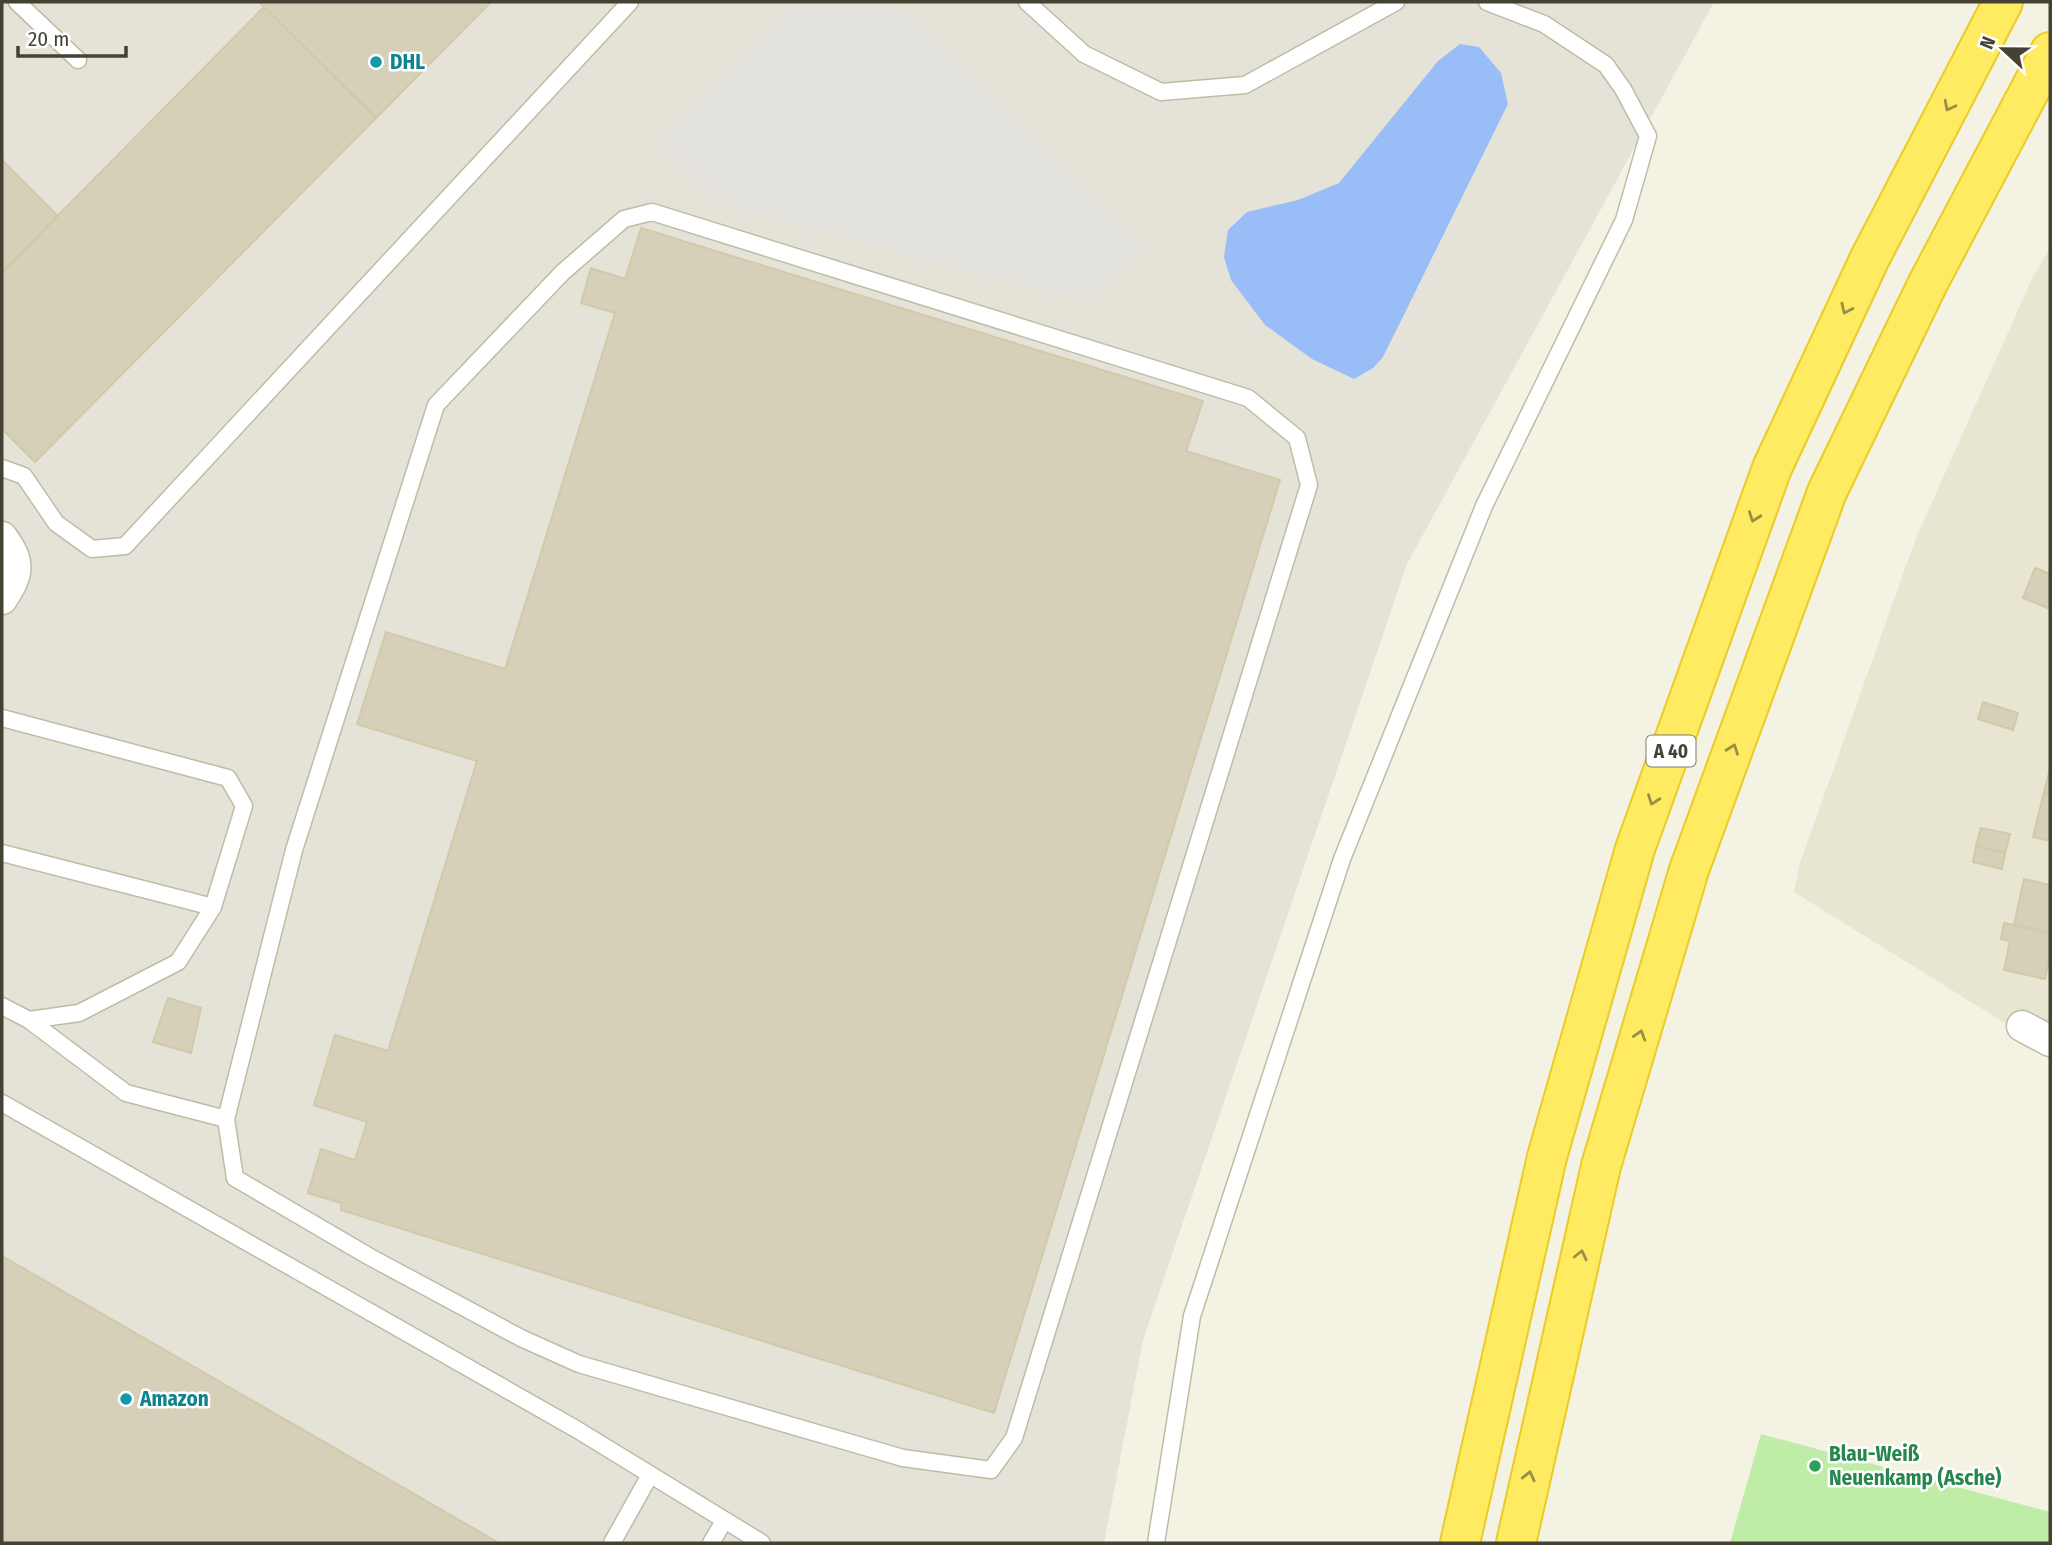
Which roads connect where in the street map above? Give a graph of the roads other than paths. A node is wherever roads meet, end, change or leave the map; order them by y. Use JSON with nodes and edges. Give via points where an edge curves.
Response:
{"nodes":[{"id":1,"x":17,"y":2,"type":"edge"},
{"id":2,"x":630,"y":2,"type":"edge"},
{"id":3,"x":1027,"y":2,"type":"edge"},
{"id":4,"x":1396,"y":2,"type":"edge"},
{"id":5,"x":1487,"y":2,"type":"edge"},
{"id":6,"x":2003,"y":2,"type":"edge"},
{"id":7,"x":2050,"y":52,"type":"edge"},
{"id":8,"x":78,"y":60,"type":"dead end"},
{"id":9,"x":2,"y":468,"type":"edge"},
{"id":10,"x":2,"y":537,"type":"edge"},
{"id":11,"x":2,"y":599,"type":"edge"},
{"id":12,"x":2,"y":718,"type":"edge"},
{"id":13,"x":2,"y":853,"type":"edge"},
{"id":14,"x":213,"y":907,"type":"junction"},
{"id":15,"x":2,"y":1006,"type":"edge"},
{"id":16,"x":29,"y":1020,"type":"junction"},
{"id":17,"x":2022,"y":1026,"type":"dead end"},
{"id":18,"x":2050,"y":1041,"type":"edge"},
{"id":19,"x":2,"y":1103,"type":"edge"},
{"id":20,"x":226,"y":1119,"type":"junction"},
{"id":21,"x":650,"y":1475,"type":"junction"},
{"id":22,"x":724,"y":1521,"type":"junction"},
{"id":23,"x":612,"y":1543,"type":"edge"},
{"id":24,"x":711,"y":1543,"type":"edge"},
{"id":25,"x":762,"y":1543,"type":"edge"},
{"id":26,"x":1156,"y":1543,"type":"edge"},
{"id":27,"x":1460,"y":1543,"type":"edge"},
{"id":28,"x":1516,"y":1543,"type":"edge"}],
"edges":[{"from":1,"to":8,"type":"lane"},
{"from":2,"to":9,"type":"lane","via":[[125,546],[92,549],[56,523],[24,476]]},
{"from":3,"to":4,"type":"lane","via":[[1084,54],[1161,92],[1245,85]]},
{"from":5,"to":26,"type":"lane","via":[[1544,24],[1606,65],[1648,136],[1624,220],[1484,506],[1342,859],[1192,1316]]},
{"from":6,"to":27,"type":"highway","number":"A 40","one_way":true,"via":[[1870,258],[1772,468],[1635,849],[1547,1157]]},
{"from":28,"to":7,"type":"highway","number":"A 40","one_way":true,"via":[[1601,1166],[1689,870],[1827,492],[1928,283]]},
{"from":10,"to":11,"type":"street","via":[[14,553],[15,579]]},
{"from":12,"to":14,"type":"lane","via":[[228,778],[244,806]]},
{"from":13,"to":14,"type":"lane"},
{"from":14,"to":16,"type":"lane","via":[[178,962],[79,1013]]},
{"from":15,"to":16,"type":"lane"},
{"from":16,"to":20,"type":"lane","via":[[126,1093]]},
{"from":17,"to":18,"type":"street"},
{"from":19,"to":21,"type":"lane"},
{"from":20,"to":20,"type":"lane","via":[[235,1178],[521,1338],[579,1364],[891,1454],[990,1470],[1014,1438],[1309,485],[1297,438],[1248,398],[652,212],[624,219],[564,272],[436,405],[294,850]]},
{"from":21,"to":22,"type":"lane"},
{"from":21,"to":23,"type":"lane"},
{"from":22,"to":24,"type":"lane"},
{"from":22,"to":25,"type":"lane"}]}
